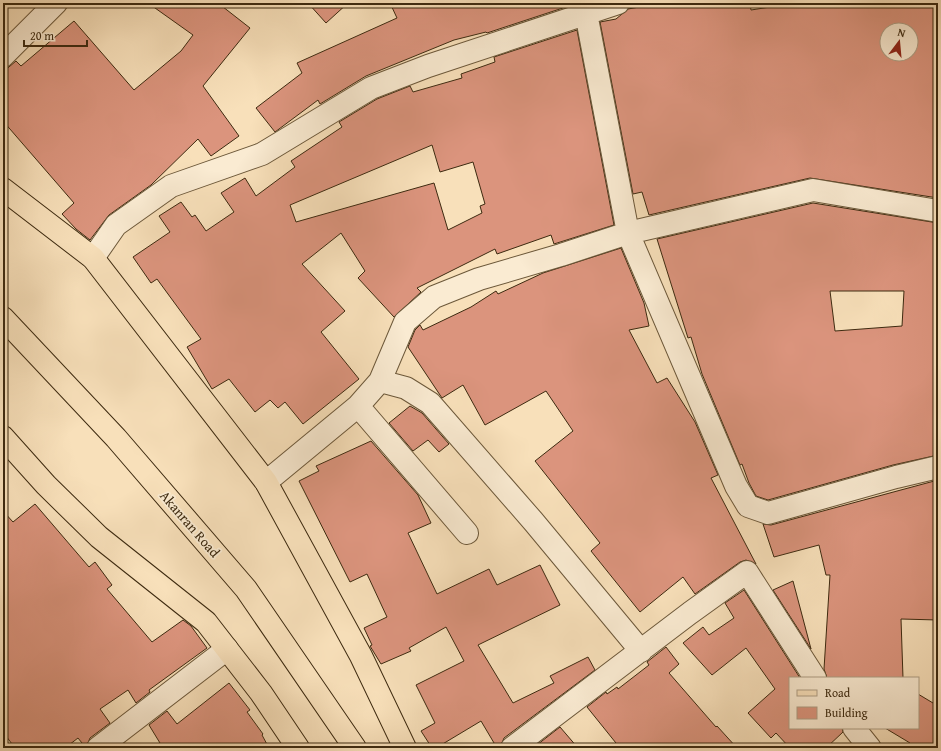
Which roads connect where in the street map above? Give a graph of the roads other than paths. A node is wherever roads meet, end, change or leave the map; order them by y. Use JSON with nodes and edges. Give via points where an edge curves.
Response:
{"nodes":[{"id":1,"x":56,"y":3,"type":"edge"},
{"id":2,"x":618,"y":3,"type":"edge"},
{"id":3,"x":586,"y":13,"type":"junction"},
{"id":4,"x":3,"y":56,"type":"edge"},
{"id":5,"x":3,"y":189,"type":"edge"},
{"id":6,"x":938,"y":211,"type":"edge"},
{"id":7,"x":628,"y":233,"type":"junction"},
{"id":8,"x":93,"y":258,"type":"junction"},
{"id":9,"x":3,"y":318,"type":"edge"},
{"id":10,"x":380,"y":381,"type":"junction"},
{"id":11,"x":358,"y":406,"type":"junction"},
{"id":12,"x":3,"y":437,"type":"edge"},
{"id":13,"x":938,"y":467,"type":"edge"},
{"id":14,"x":266,"y":482,"type":"junction"},
{"id":15,"x":467,"y":533,"type":"dead end"},
{"id":16,"x":227,"y":649,"type":"junction"},
{"id":17,"x":641,"y":651,"type":"junction"},
{"id":18,"x":814,"y":677,"type":"edge"},
{"id":19,"x":855,"y":729,"type":"edge"},
{"id":20,"x":98,"y":748,"type":"edge"},
{"id":21,"x":298,"y":748,"type":"edge"},
{"id":22,"x":355,"y":748,"type":"edge"},
{"id":23,"x":405,"y":748,"type":"edge"},
{"id":24,"x":512,"y":748,"type":"edge"},
{"id":25,"x":870,"y":748,"type":"edge"}],
"edges":[{"from":1,"to":4,"type":"street"},
{"from":2,"to":3,"type":"street"},
{"from":3,"to":7,"type":"street"},
{"from":3,"to":8,"type":"street","via":[[371,88],[262,154],[171,186],[116,225]]},
{"from":5,"to":8,"type":"main road"},
{"from":6,"to":7,"type":"street","via":[[812,190]]},
{"from":7,"to":10,"type":"street","via":[[479,279],[434,297],[405,322]]},
{"from":7,"to":13,"type":"street","via":[[736,486],[748,506],[768,513]]},
{"from":8,"to":14,"type":"main road"},
{"from":9,"to":22,"type":"main road","name":"Akanran Road","via":[[116,438],[246,589]]},
{"from":10,"to":11,"type":"street"},
{"from":10,"to":17,"type":"street","via":[[406,388],[430,403]]},
{"from":11,"to":14,"type":"street"},
{"from":11,"to":15,"type":"street"},
{"from":12,"to":16,"type":"main road","via":[[46,485],[99,537],[187,605],[206,622]]},
{"from":14,"to":23,"type":"main road","via":[[361,656]]},
{"from":16,"to":20,"type":"street"},
{"from":16,"to":21,"type":"main road"},
{"from":17,"to":18,"type":"street","via":[[747,572]]},
{"from":17,"to":24,"type":"street"},
{"from":19,"to":25,"type":"street"}]}
